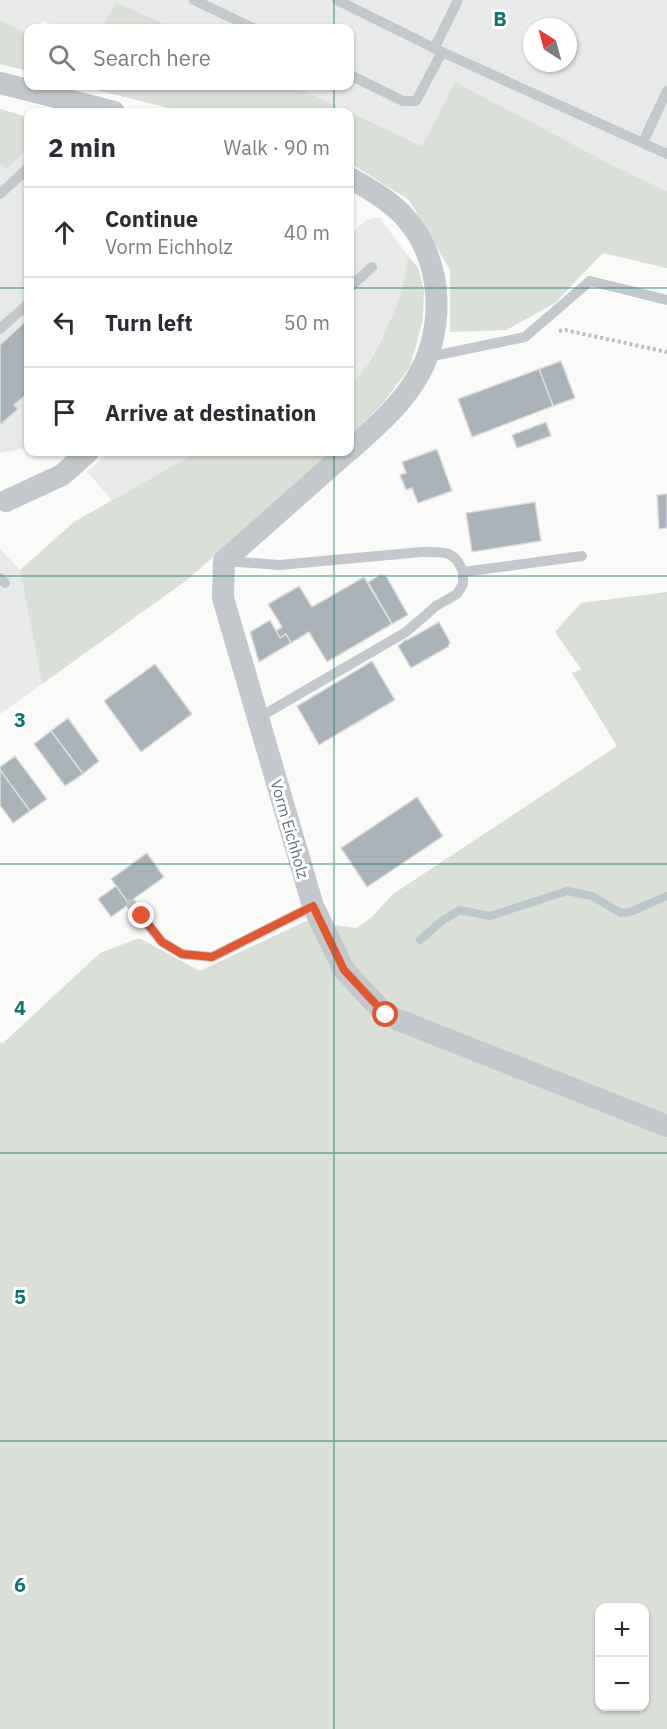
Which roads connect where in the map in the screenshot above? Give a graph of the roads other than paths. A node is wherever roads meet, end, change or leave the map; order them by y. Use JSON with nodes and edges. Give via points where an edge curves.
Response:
{"nodes":[{"id":1,"x":194,"y":0,"type":"edge"},
{"id":2,"x":337,"y":0,"type":"edge"},
{"id":3,"x":458,"y":0,"type":"edge"},
{"id":4,"x":245,"y":24,"type":"edge"},
{"id":5,"x":439,"y":50,"type":"junction"},
{"id":6,"x":354,"y":77,"type":"edge"},
{"id":7,"x":0,"y":83,"type":"edge"},
{"id":8,"x":24,"y":90,"type":"edge"},
{"id":9,"x":25,"y":90,"type":"edge"},
{"id":10,"x":667,"y":91,"type":"edge"},
{"id":11,"x":88,"y":108,"type":"edge"},
{"id":12,"x":643,"y":142,"type":"junction"},
{"id":13,"x":667,"y":154,"type":"edge"},
{"id":14,"x":24,"y":172,"type":"edge"},
{"id":15,"x":354,"y":180,"type":"edge"},
{"id":16,"x":0,"y":194,"type":"edge"},
{"id":17,"x":372,"y":267,"type":"dead end"},
{"id":18,"x":354,"y":283,"type":"edge"},
{"id":19,"x":667,"y":300,"type":"edge"},
{"id":20,"x":24,"y":308,"type":"edge"},
{"id":21,"x":0,"y":329,"type":"edge"},
{"id":22,"x":428,"y":357,"type":"junction"},
{"id":23,"x":354,"y":446,"type":"edge"},
{"id":24,"x":83,"y":456,"type":"edge"},
{"id":25,"x":342,"y":456,"type":"edge"},
{"id":26,"x":2,"y":501,"type":"edge"},
{"id":27,"x":582,"y":556,"type":"dead end"},
{"id":28,"x":224,"y":561,"type":"junction"},
{"id":29,"x":463,"y":572,"type":"junction"},
{"id":30,"x":258,"y":718,"type":"junction"},
{"id":31,"x":131,"y":904,"type":"dead end"},
{"id":32,"x":313,"y":906,"type":"junction"},
{"id":33,"x":667,"y":1126,"type":"edge"}],
"edges":[{"from":1,"to":4,"type":"lane"},
{"from":2,"to":5,"type":"lane"},
{"from":3,"to":5,"type":"lane"},
{"from":5,"to":6,"type":"lane","via":[[416,101],[403,101]]},
{"from":5,"to":12,"type":"lane"},
{"from":7,"to":8,"type":"street"},
{"from":9,"to":11,"type":"street"},
{"from":10,"to":12,"type":"lane"},
{"from":12,"to":13,"type":"lane"},
{"from":14,"to":16,"type":"lane"},
{"from":15,"to":22,"type":"street","via":[[403,215],[425,249],[437,288],[437,324]]},
{"from":17,"to":18,"type":"lane"},
{"from":19,"to":22,"type":"lane","via":[[590,281],[525,337]]},
{"from":20,"to":21,"type":"lane"},
{"from":22,"to":23,"type":"street","via":[[389,415]]},
{"from":24,"to":26,"type":"street","via":[[62,475]]},
{"from":25,"to":28,"type":"street"},
{"from":27,"to":29,"type":"lane"},
{"from":28,"to":29,"type":"lane","via":[[279,566],[444,552],[453,555]]},
{"from":28,"to":30,"type":"street","name":"Vorm Eichholz","via":[[223,598]]},
{"from":29,"to":30,"type":"lane","via":[[463,584],[457,594],[406,632]]},
{"from":30,"to":32,"type":"street","name":"Vorm Eichholz"},
{"from":31,"to":32,"type":"lane","via":[[162,942],[182,954],[212,957]]},
{"from":32,"to":33,"type":"street","name":"Vorm Eichholz","via":[[344,970],[386,1015]]}]}
